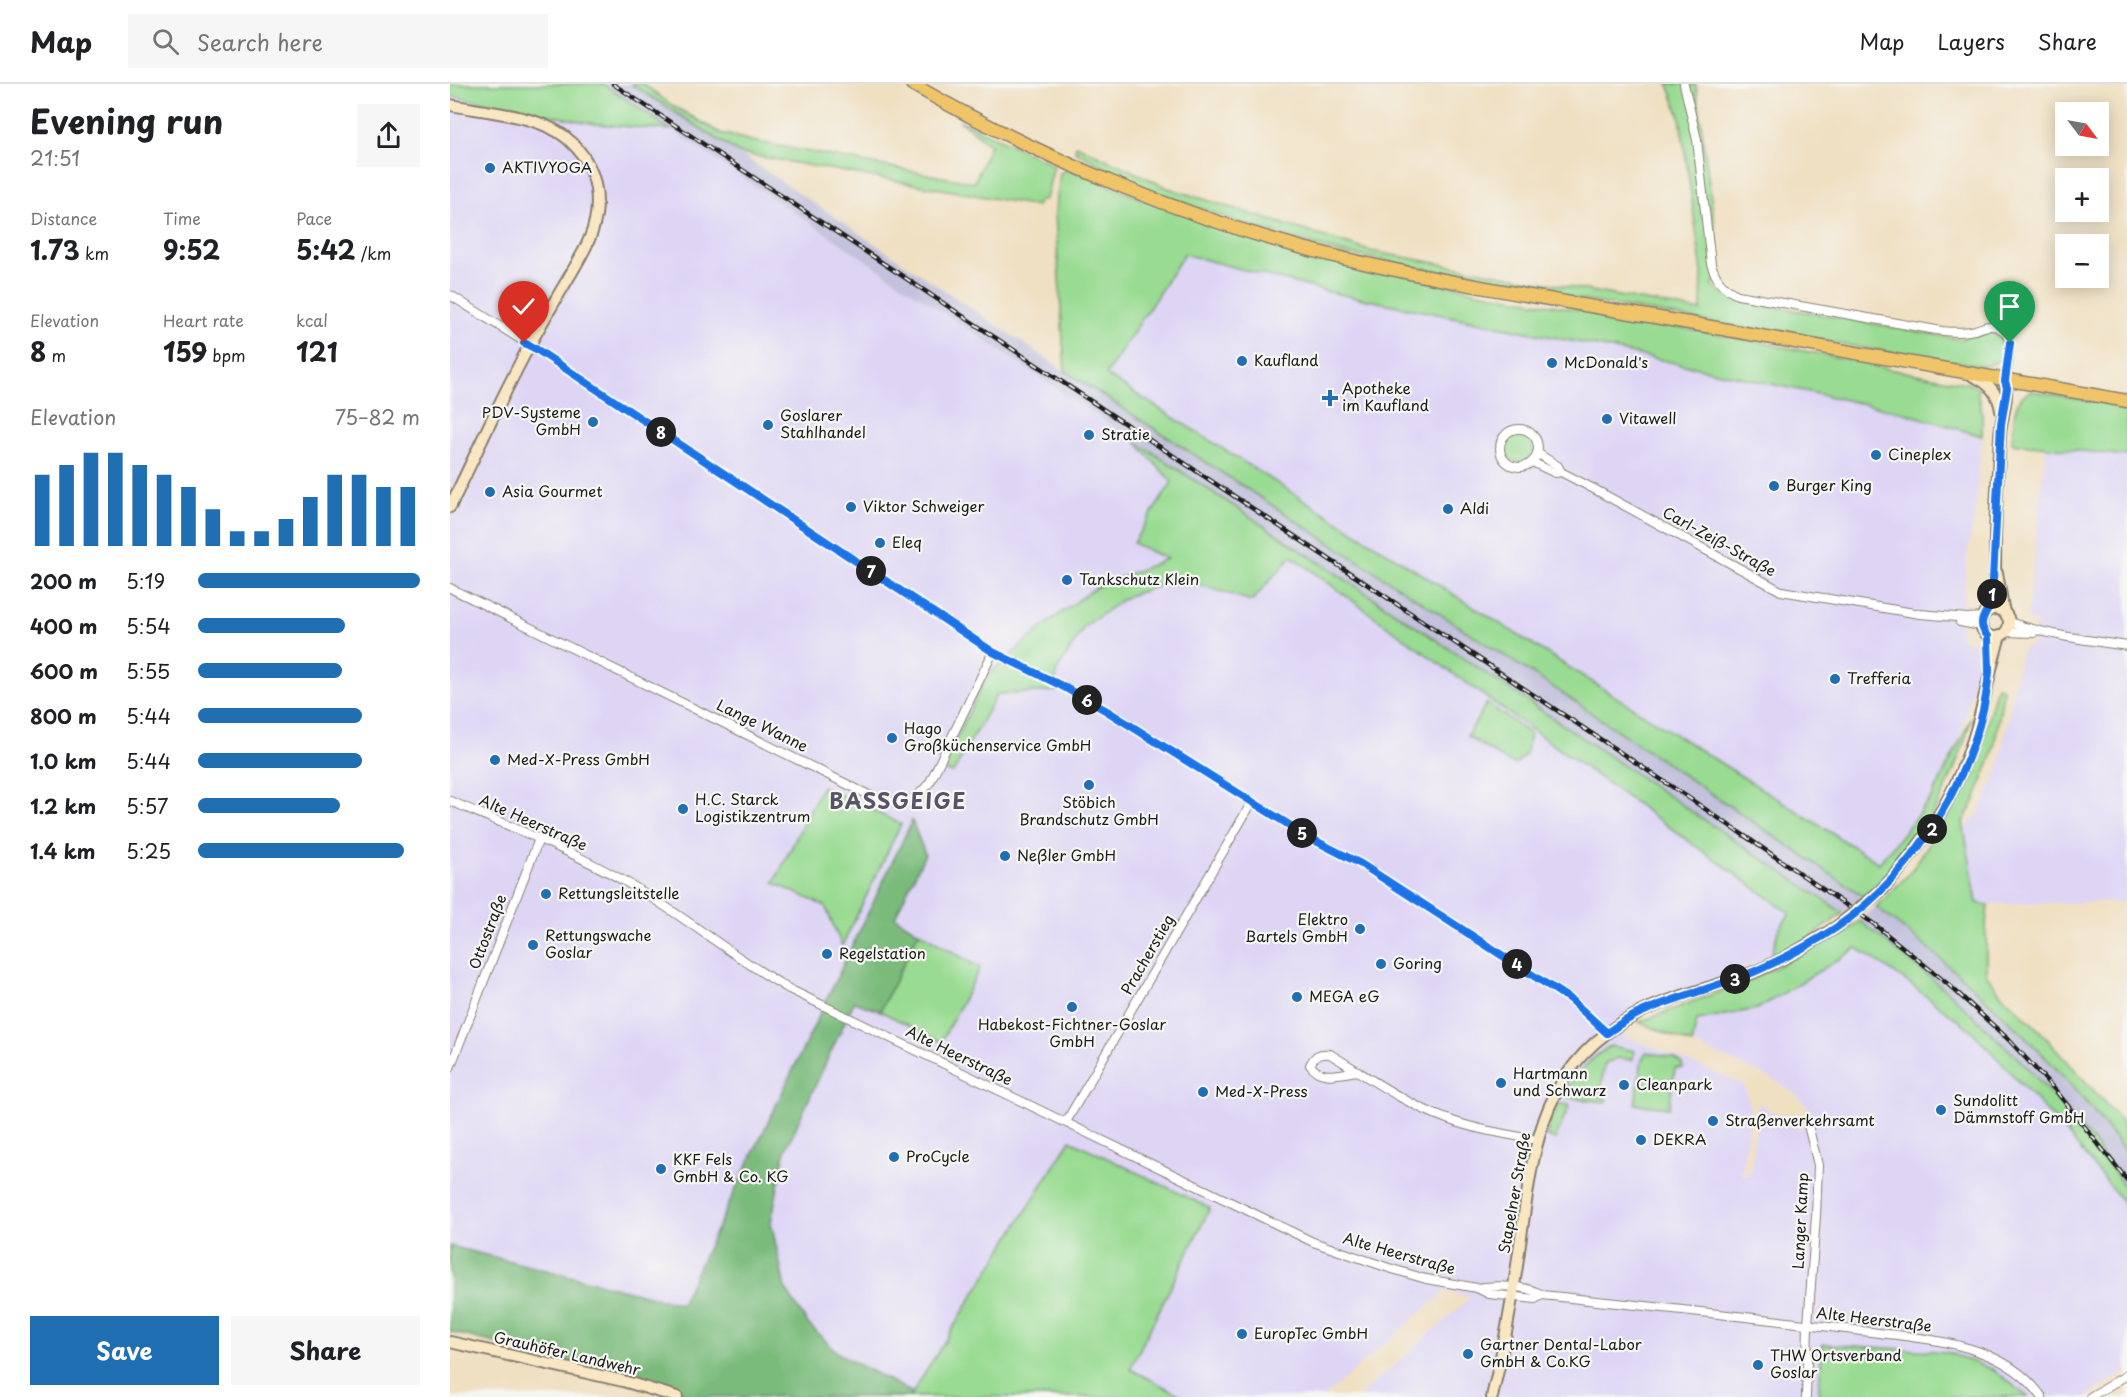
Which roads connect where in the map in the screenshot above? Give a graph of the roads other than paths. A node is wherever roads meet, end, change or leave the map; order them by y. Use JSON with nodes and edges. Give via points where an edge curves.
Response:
{"nodes":[{"id":1,"x":912,"y":84,"type":"edge"},
{"id":2,"x":1684,"y":84,"type":"edge"},
{"id":3,"x":450,"y":105,"type":"edge"},
{"id":4,"x":450,"y":295,"type":"edge"},
{"id":5,"x":529,"y":345,"type":"junction"},
{"id":6,"x":1970,"y":374,"type":"junction"},
{"id":7,"x":2005,"y":381,"type":"junction"},
{"id":8,"x":2127,"y":401,"type":"edge"},
{"id":9,"x":2000,"y":402,"type":"junction"},
{"id":10,"x":2001,"y":417,"type":"junction"},
{"id":11,"x":1537,"y":453,"type":"junction"},
{"id":12,"x":1532,"y":462,"type":"junction"},
{"id":13,"x":1561,"y":472,"type":"junction"},
{"id":14,"x":450,"y":507,"type":"edge"},
{"id":15,"x":1995,"y":564,"type":"junction"},
{"id":16,"x":450,"y":588,"type":"edge"},
{"id":17,"x":1984,"y":618,"type":"junction"},
{"id":18,"x":2004,"y":626,"type":"junction"},
{"id":19,"x":1988,"y":636,"type":"junction"},
{"id":20,"x":2127,"y":645,"type":"edge"},
{"id":21,"x":993,"y":652,"type":"junction"},
{"id":22,"x":1989,"y":672,"type":"junction"},
{"id":23,"x":450,"y":801,"type":"edge"},
{"id":24,"x":1252,"y":802,"type":"junction"},
{"id":25,"x":539,"y":839,"type":"junction"},
{"id":26,"x":1607,"y":1033,"type":"junction"},
{"id":27,"x":450,"y":1068,"type":"edge"},
{"id":28,"x":1358,"y":1071,"type":"junction"},
{"id":29,"x":1807,"y":1121,"type":"dead end"},
{"id":30,"x":1066,"y":1122,"type":"junction"},
{"id":31,"x":1537,"y":1140,"type":"junction"},
{"id":32,"x":1514,"y":1293,"type":"junction"},
{"id":33,"x":1808,"y":1325,"type":"junction"},
{"id":34,"x":450,"y":1342,"type":"edge"},
{"id":35,"x":2127,"y":1375,"type":"edge"},
{"id":36,"x":677,"y":1397,"type":"edge"},
{"id":37,"x":1492,"y":1397,"type":"edge"},
{"id":38,"x":1806,"y":1397,"type":"edge"},
{"id":39,"x":2043,"y":1397,"type":"edge"},
{"id":40,"x":2090,"y":1397,"type":"edge"}],
"edges":[{"from":1,"to":6,"type":"main road","via":[[1000,131],[1108,180],[1287,243],[1478,286]]},
{"from":2,"to":7,"type":"street","via":[[1697,140],[1711,264],[1715,278],[1723,286],[1738,295],[1942,331],[1961,333],[1995,327],[2010,343]]},
{"from":3,"to":5,"type":"street","via":[[534,122],[557,131],[586,159],[596,185],[596,217],[584,251]]},
{"from":4,"to":5,"type":"street"},
{"from":5,"to":14,"type":"street"},
{"from":5,"to":21,"type":"street"},
{"from":6,"to":7,"type":"main road"},
{"from":6,"to":9,"type":"street","via":[[1987,383]]},
{"from":7,"to":8,"type":"main road"},
{"from":7,"to":9,"type":"street"},
{"from":7,"to":10,"type":"street","name":"Stapelner Straße"},
{"from":9,"to":10,"type":"street"},
{"from":10,"to":15,"type":"street","name":"Stapelner Straße"},
{"from":11,"to":12,"type":"street"},
{"from":11,"to":12,"type":"street","via":[[1536,440],[1528,431],[1515,429],[1504,436],[1500,452],[1506,462],[1520,467]]},
{"from":11,"to":13,"type":"street","name":"Carl-Zeiß-Straße"},
{"from":12,"to":13,"type":"street","name":"Carl-Zeiß-Straße"},
{"from":13,"to":17,"type":"street","name":"Carl-Zeiß-Straße","via":[[1782,591],[1920,614]]},
{"from":15,"to":17,"type":"street","name":"Stapelner Straße","via":[[1992,599]]},
{"from":15,"to":18,"type":"street","name":"Stapelner Straße"},
{"from":16,"to":21,"type":"street","name":"Lange Wanne","via":[[881,801],[918,798],[930,782]]},
{"from":17,"to":18,"type":"street","via":[[1997,610]]},
{"from":17,"to":19,"type":"street"},
{"from":18,"to":19,"type":"street"},
{"from":18,"to":20,"type":"street"},
{"from":18,"to":22,"type":"street","name":"Stapelner Straße"},
{"from":19,"to":22,"type":"street","name":"Stapelner Straße"},
{"from":21,"to":24,"type":"street","via":[[1107,711]]},
{"from":22,"to":26,"type":"street","name":"Stapelner Straße","bridge":true,"via":[[1974,739],[1946,804],[1928,834],[1883,889],[1838,926],[1790,955],[1755,972],[1640,1013]]},
{"from":23,"to":25,"type":"street","name":"Alte Heerstraße"},
{"from":24,"to":26,"type":"street","via":[[1318,843],[1361,864],[1533,974],[1571,1000]]},
{"from":24,"to":30,"type":"street","name":"Pracherstieg"},
{"from":25,"to":27,"type":"street","name":"Ottostraße"},
{"from":25,"to":30,"type":"street","name":"Alte Heerstraße","via":[[633,886],[789,989]]},
{"from":26,"to":31,"type":"street","name":"Stapelner Straße","via":[[1563,1081]]},
{"from":28,"to":28,"type":"street","via":[[1330,1054],[1320,1053],[1310,1065],[1323,1076]]},
{"from":28,"to":31,"type":"street","via":[[1446,1119],[1480,1130]]},
{"from":29,"to":33,"type":"street","name":"Langer Kamp","via":[[1818,1165]]},
{"from":30,"to":32,"type":"street","name":"Alte Heerstraße","via":[[1313,1242],[1426,1279]]},
{"from":31,"to":32,"type":"street","name":"Stapelner Straße"},
{"from":32,"to":33,"type":"street","name":"Alte Heerstraße","via":[[1536,1291],[1542,1295]]},
{"from":32,"to":37,"type":"street","name":"Stapelner Straße"},
{"from":33,"to":38,"type":"street","name":"Langer Kamp"},
{"from":33,"to":39,"type":"street","name":"Alte Heerstraße","via":[[1936,1341],[1979,1352],[2012,1368]]},
{"from":34,"to":36,"type":"street","name":"Grauhöfer Landwehr"},
{"from":35,"to":40,"type":"street"}]}
